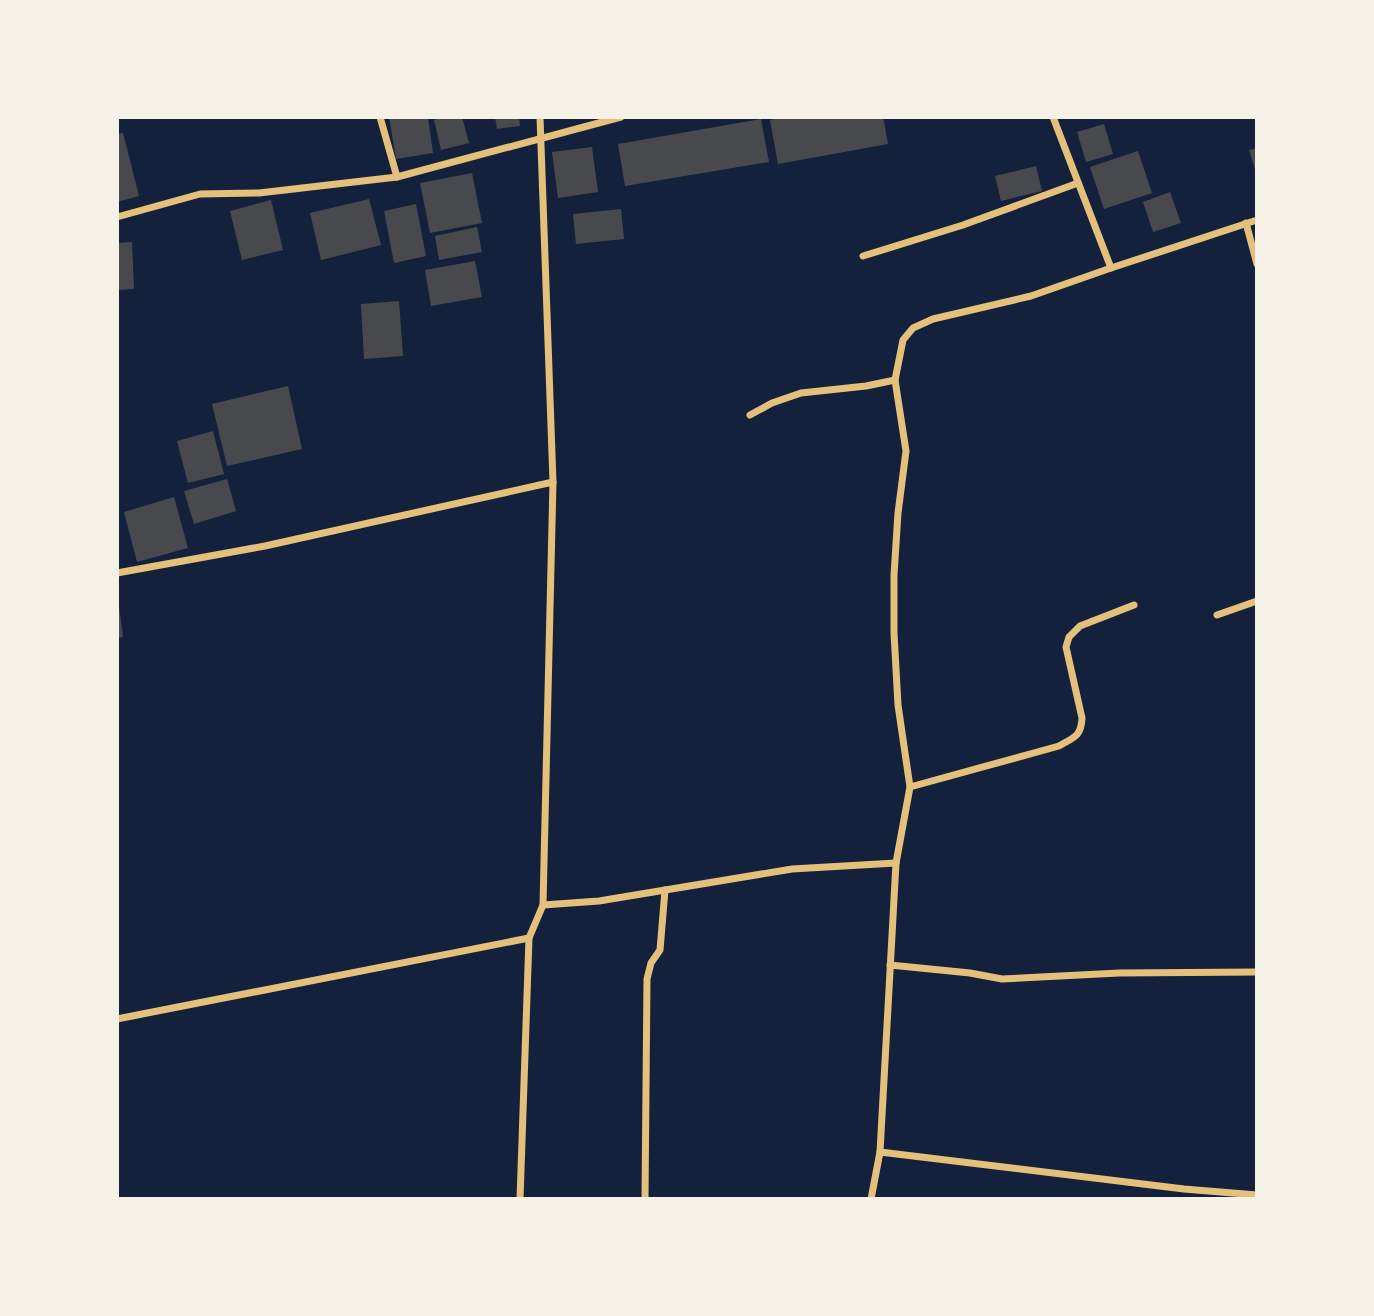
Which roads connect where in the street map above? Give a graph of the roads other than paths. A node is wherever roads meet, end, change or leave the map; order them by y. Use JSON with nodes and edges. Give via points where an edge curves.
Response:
{"nodes":[{"id":1,"x":380,"y":117,"type":"edge"},
{"id":2,"x":540,"y":117,"type":"edge"},
{"id":3,"x":621,"y":117,"type":"edge"},
{"id":4,"x":1053,"y":117,"type":"edge"},
{"id":5,"x":542,"y":140,"type":"junction"},
{"id":6,"x":397,"y":177,"type":"junction"},
{"id":7,"x":1078,"y":183,"type":"junction"},
{"id":8,"x":117,"y":217,"type":"edge"},
{"id":9,"x":1257,"y":220,"type":"edge"},
{"id":10,"x":1246,"y":223,"type":"junction"},
{"id":11,"x":863,"y":256,"type":"dead end"},
{"id":12,"x":1257,"y":264,"type":"edge"},
{"id":13,"x":1111,"y":268,"type":"junction"},
{"id":14,"x":895,"y":380,"type":"junction"},
{"id":15,"x":750,"y":415,"type":"dead end"},
{"id":16,"x":553,"y":482,"type":"junction"},
{"id":17,"x":117,"y":573,"type":"edge"},
{"id":18,"x":1257,"y":601,"type":"edge"},
{"id":19,"x":1134,"y":605,"type":"dead end"},
{"id":20,"x":1217,"y":615,"type":"dead end"},
{"id":21,"x":909,"y":787,"type":"junction"},
{"id":22,"x":896,"y":863,"type":"junction"},
{"id":23,"x":665,"y":890,"type":"junction"},
{"id":24,"x":543,"y":905,"type":"junction"},
{"id":25,"x":529,"y":938,"type":"junction"},
{"id":26,"x":890,"y":965,"type":"junction"},
{"id":27,"x":1257,"y":972,"type":"edge"},
{"id":28,"x":117,"y":1019,"type":"edge"},
{"id":29,"x":880,"y":1152,"type":"junction"},
{"id":30,"x":1184,"y":1189,"type":"junction"},
{"id":31,"x":1257,"y":1195,"type":"edge"},
{"id":32,"x":520,"y":1199,"type":"edge"},
{"id":33,"x":645,"y":1199,"type":"edge"},
{"id":34,"x":872,"y":1199,"type":"edge"},
{"id":35,"x":1182,"y":1199,"type":"edge"}],
"edges":[{"from":1,"to":6,"type":"street"},
{"from":2,"to":5,"type":"street"},
{"from":3,"to":5,"type":"street"},
{"from":4,"to":7,"type":"street"},
{"from":5,"to":6,"type":"street"},
{"from":5,"to":16,"type":"street"},
{"from":6,"to":8,"type":"street","via":[[259,193],[200,194]]},
{"from":7,"to":11,"type":"street"},
{"from":7,"to":13,"type":"street"},
{"from":9,"to":10,"type":"street"},
{"from":10,"to":12,"type":"street"},
{"from":10,"to":13,"type":"street"},
{"from":13,"to":14,"type":"street","via":[[1031,296],[913,328],[903,340]]},
{"from":14,"to":15,"type":"street","via":[[801,393]]},
{"from":14,"to":21,"type":"street","via":[[906,451],[898,513],[894,633]]},
{"from":16,"to":17,"type":"street","via":[[265,546]]},
{"from":16,"to":24,"type":"street"},
{"from":18,"to":20,"type":"street"},
{"from":19,"to":21,"type":"street","via":[[1080,626],[1069,637],[1066,647],[1082,718],[1077,736],[1059,746]]},
{"from":21,"to":22,"type":"street"},
{"from":22,"to":23,"type":"street","via":[[792,869]]},
{"from":22,"to":26,"type":"street"},
{"from":23,"to":24,"type":"street"},
{"from":23,"to":33,"type":"street","via":[[660,950],[647,979]]},
{"from":24,"to":25,"type":"street"},
{"from":25,"to":28,"type":"street"},
{"from":25,"to":32,"type":"street"},
{"from":26,"to":27,"type":"street","via":[[1002,979]]},
{"from":26,"to":29,"type":"street"},
{"from":29,"to":30,"type":"street"},
{"from":29,"to":34,"type":"street"},
{"from":30,"to":31,"type":"street"},
{"from":30,"to":35,"type":"street"}]}
